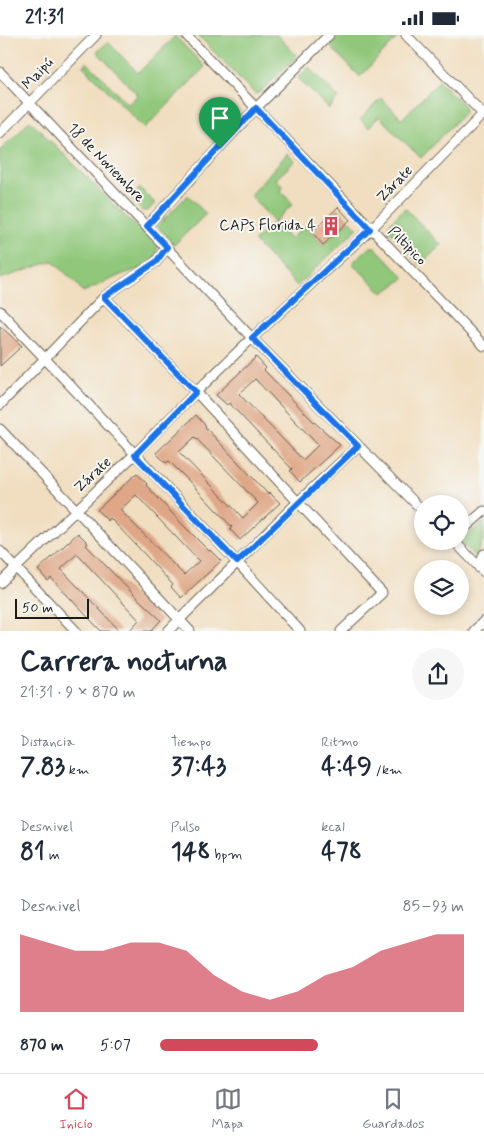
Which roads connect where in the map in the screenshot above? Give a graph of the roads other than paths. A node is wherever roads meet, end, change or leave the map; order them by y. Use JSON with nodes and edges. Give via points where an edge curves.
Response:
{"nodes":[{"id":1,"x":96,"y":35,"type":"edge"},
{"id":2,"x":186,"y":35,"type":"edge"},
{"id":3,"x":329,"y":35,"type":"edge"},
{"id":4,"x":406,"y":35,"type":"edge"},
{"id":5,"x":0,"y":72,"type":"edge"},
{"id":6,"x":30,"y":103,"type":"junction"},
{"id":7,"x":256,"y":108,"type":"junction"},
{"id":8,"x":484,"y":114,"type":"edge"},
{"id":9,"x":0,"y":133,"type":"edge"},
{"id":10,"x":147,"y":226,"type":"junction"},
{"id":11,"x":370,"y":229,"type":"junction"},
{"id":12,"x":167,"y":247,"type":"junction"},
{"id":13,"x":104,"y":297,"type":"junction"},
{"id":14,"x":0,"y":311,"type":"edge"},
{"id":15,"x":252,"y":338,"type":"junction"},
{"id":16,"x":484,"y":346,"type":"edge"},
{"id":17,"x":45,"y":358,"type":"junction"},
{"id":18,"x":196,"y":392,"type":"junction"},
{"id":19,"x":0,"y":405,"type":"edge"},
{"id":20,"x":0,"y":429,"type":"edge"},
{"id":21,"x":358,"y":446,"type":"junction"},
{"id":22,"x":135,"y":455,"type":"junction"},
{"id":23,"x":299,"y":501,"type":"junction"},
{"id":24,"x":414,"y":502,"type":"edge"},
{"id":25,"x":76,"y":509,"type":"junction"},
{"id":26,"x":484,"y":511,"type":"edge"},
{"id":27,"x":469,"y":524,"type":"edge"},
{"id":28,"x":463,"y":550,"type":"edge"},
{"id":29,"x":0,"y":551,"type":"edge"},
{"id":30,"x":484,"y":554,"type":"edge"},
{"id":31,"x":237,"y":562,"type":"junction"},
{"id":32,"x":16,"y":568,"type":"junction"},
{"id":33,"x":482,"y":570,"type":"edge"},
{"id":34,"x":0,"y":583,"type":"edge"},
{"id":35,"x":180,"y":619,"type":"junction"},
{"id":36,"x":484,"y":621,"type":"edge"},
{"id":37,"x":76,"y":631,"type":"edge"},
{"id":38,"x":168,"y":631,"type":"edge"},
{"id":39,"x":190,"y":631,"type":"edge"},
{"id":40,"x":300,"y":631,"type":"edge"},
{"id":41,"x":342,"y":631,"type":"edge"},
{"id":42,"x":474,"y":631,"type":"edge"}],
"edges":[{"from":1,"to":6,"type":"street","name":"Maipú"},
{"from":2,"to":7,"type":"street","name":"Piltipico"},
{"from":3,"to":7,"type":"street"},
{"from":4,"to":8,"type":"street"},
{"from":5,"to":6,"type":"street","name":"18 de Noviembre"},
{"from":6,"to":9,"type":"street","name":"Maipú"},
{"from":6,"to":10,"type":"street","name":"18 de Noviembre"},
{"from":7,"to":10,"type":"street"},
{"from":7,"to":11,"type":"street","name":"Piltipico"},
{"from":8,"to":11,"type":"street","name":"Zárate"},
{"from":10,"to":12,"type":"street","name":"18 de Noviembre"},
{"from":11,"to":15,"type":"street","name":"Zárate"},
{"from":11,"to":16,"type":"street","name":"Piltipico"},
{"from":12,"to":13,"type":"street","via":[[156,262]]},
{"from":12,"to":15,"type":"street","name":"18 de Noviembre"},
{"from":13,"to":17,"type":"street"},
{"from":13,"to":18,"type":"street"},
{"from":14,"to":17,"type":"street"},
{"from":15,"to":18,"type":"street","name":"Zárate"},
{"from":15,"to":21,"type":"street","name":"18 de Noviembre"},
{"from":17,"to":19,"type":"street"},
{"from":17,"to":22,"type":"street"},
{"from":18,"to":22,"type":"street","name":"Zárate"},
{"from":18,"to":23,"type":"street"},
{"from":20,"to":25,"type":"street"},
{"from":21,"to":23,"type":"street"},
{"from":21,"to":24,"type":"street","name":"18 de Noviembre"},
{"from":22,"to":25,"type":"street","name":"Zárate"},
{"from":22,"to":31,"type":"street"},
{"from":23,"to":31,"type":"street"},
{"from":23,"to":41,"type":"street","via":[[382,593]]},
{"from":25,"to":32,"type":"street","name":"Zárate"},
{"from":25,"to":35,"type":"street"},
{"from":26,"to":27,"type":"street"},
{"from":28,"to":33,"type":"street"},
{"from":29,"to":32,"type":"street"},
{"from":30,"to":33,"type":"street"},
{"from":31,"to":35,"type":"street"},
{"from":31,"to":40,"type":"street"},
{"from":32,"to":34,"type":"street","name":"Zárate"},
{"from":32,"to":37,"type":"street"},
{"from":35,"to":38,"type":"street"},
{"from":35,"to":39,"type":"street"},
{"from":36,"to":42,"type":"street"}]}
